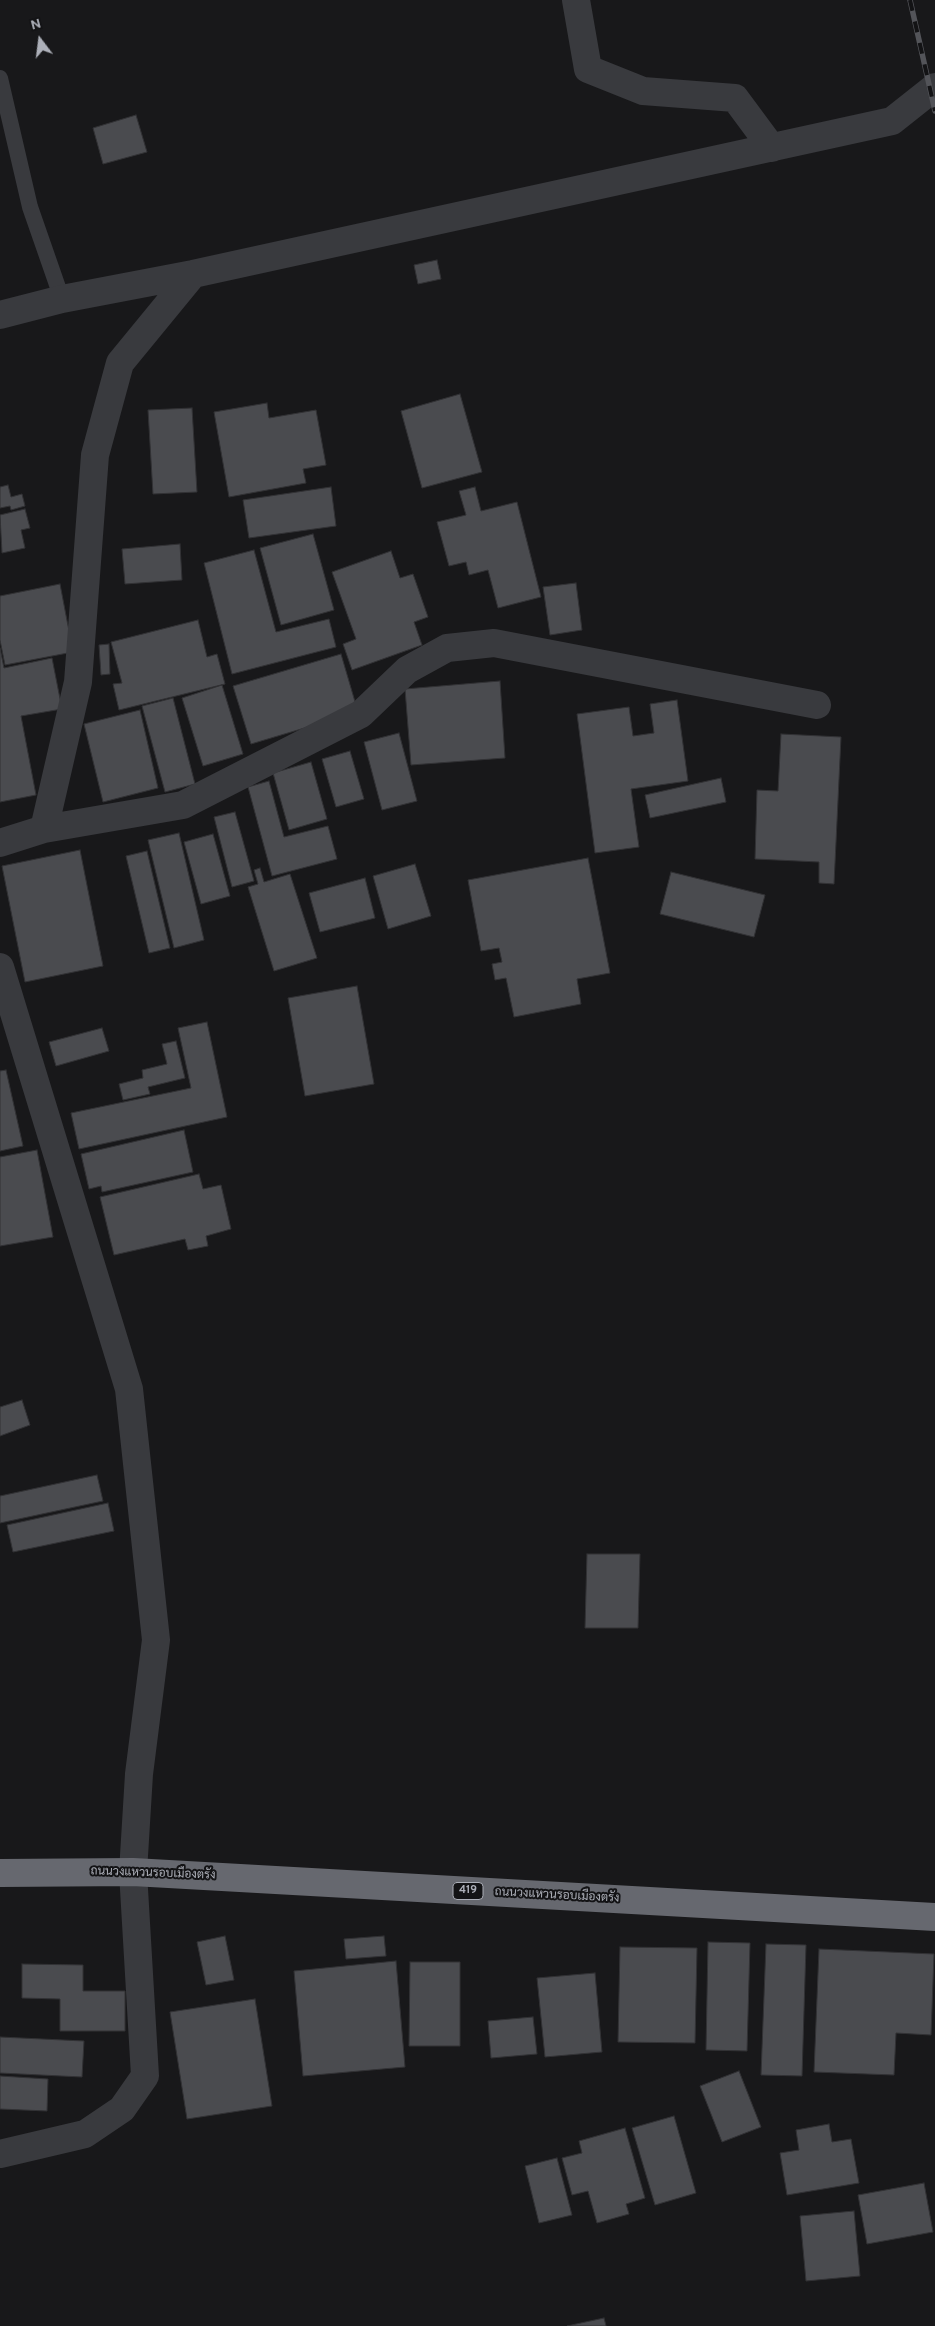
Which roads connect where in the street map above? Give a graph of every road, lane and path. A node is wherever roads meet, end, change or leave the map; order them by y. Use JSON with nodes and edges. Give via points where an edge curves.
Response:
{"nodes":[{"id":1,"x":576,"y":0,"type":"edge"},
{"id":2,"x":0,"y":78,"type":"edge"},
{"id":3,"x":935,"y":87,"type":"edge"},
{"id":4,"x":772,"y":148,"type":"junction"},
{"id":5,"x":193,"y":274,"type":"junction"},
{"id":6,"x":62,"y":299,"type":"junction"},
{"id":7,"x":0,"y":316,"type":"edge"},
{"id":8,"x":817,"y":705,"type":"dead end"},
{"id":9,"x":44,"y":829,"type":"junction"},
{"id":10,"x":0,"y":843,"type":"edge"},
{"id":11,"x":0,"y":967,"type":"edge"},
{"id":12,"x":133,"y":1872,"type":"junction"},
{"id":13,"x":0,"y":1874,"type":"edge"},
{"id":14,"x":935,"y":1917,"type":"edge"},
{"id":15,"x":0,"y":2154,"type":"edge"}],
"edges":[{"from":1,"to":4,"type":"street","via":[[588,69],[643,91],[735,98]]},
{"from":2,"to":6,"type":"lane","via":[[30,207]]},
{"from":3,"to":4,"type":"street","via":[[892,122]]},
{"from":4,"to":5,"type":"street"},
{"from":5,"to":6,"type":"street"},
{"from":5,"to":9,"type":"street","via":[[120,363],[95,455],[78,682]]},
{"from":6,"to":7,"type":"street"},
{"from":8,"to":9,"type":"street","via":[[494,643],[447,648],[407,670],[361,714],[183,805]]},
{"from":9,"to":10,"type":"street"},
{"from":11,"to":12,"type":"street","via":[[129,1389],[156,1640],[138,1774]]},
{"from":12,"to":13,"type":"highway","name":"ถนนวงแหวนรอบเมืองตรัง","number":"419"},
{"from":12,"to":14,"type":"highway","name":"ถนนวงแหวนรอบเมืองตรัง","number":"419"},
{"from":12,"to":15,"type":"street","via":[[145,2076],[122,2109],[85,2134]]}]}
